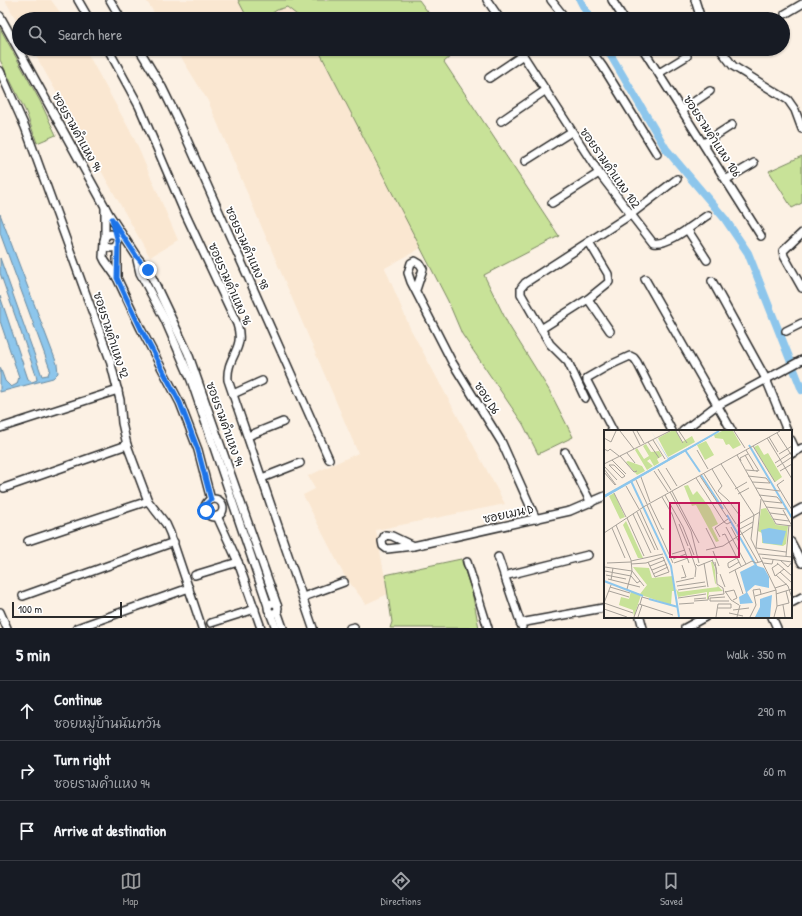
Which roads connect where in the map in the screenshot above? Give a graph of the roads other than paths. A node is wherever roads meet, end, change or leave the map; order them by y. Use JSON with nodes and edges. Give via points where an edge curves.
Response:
{"nodes":[{"id":1,"x":78,"y":0,"type":"edge"},
{"id":2,"x":110,"y":0,"type":"edge"},
{"id":3,"x":487,"y":0,"type":"edge"},
{"id":4,"x":551,"y":0,"type":"edge"},
{"id":5,"x":695,"y":0,"type":"edge"},
{"id":6,"x":616,"y":1,"type":"edge"},
{"id":7,"x":802,"y":4,"type":"edge"},
{"id":8,"x":85,"y":12,"type":"edge"},
{"id":9,"x":117,"y":12,"type":"edge"},
{"id":10,"x":494,"y":12,"type":"edge"},
{"id":11,"x":560,"y":12,"type":"edge"},
{"id":12,"x":621,"y":12,"type":"edge"},
{"id":13,"x":699,"y":12,"type":"edge"},
{"id":14,"x":788,"y":12,"type":"edge"},
{"id":15,"x":0,"y":16,"type":"edge"},
{"id":16,"x":12,"y":38,"type":"edge"},
{"id":17,"x":22,"y":56,"type":"edge"},
{"id":18,"x":112,"y":56,"type":"edge"},
{"id":19,"x":143,"y":56,"type":"edge"},
{"id":20,"x":516,"y":56,"type":"edge"},
{"id":21,"x":524,"y":56,"type":"edge"},
{"id":22,"x":595,"y":56,"type":"edge"},
{"id":23,"x":648,"y":56,"type":"edge"},
{"id":24,"x":687,"y":56,"type":"dead end"},
{"id":25,"x":725,"y":56,"type":"edge"},
{"id":26,"x":0,"y":71,"type":"edge"},
{"id":27,"x":659,"y":73,"type":"junction"},
{"id":28,"x":489,"y":78,"type":"dead end"},
{"id":29,"x":546,"y":90,"type":"junction"},
{"id":30,"x":710,"y":91,"type":"dead end"},
{"id":31,"x":682,"y":110,"type":"junction"},
{"id":32,"x":501,"y":121,"type":"dead end"},
{"id":33,"x":732,"y":125,"type":"dead end"},
{"id":34,"x":802,"y":129,"type":"edge"},
{"id":35,"x":571,"y":132,"type":"junction"},
{"id":36,"x":704,"y":143,"type":"junction"},
{"id":37,"x":657,"y":154,"type":"dead end"},
{"id":38,"x":525,"y":161,"type":"dead end"},
{"id":39,"x":754,"y":163,"type":"dead end"},
{"id":40,"x":599,"y":173,"type":"junction"},
{"id":41,"x":677,"y":178,"type":"dead end"},
{"id":42,"x":726,"y":179,"type":"junction"},
{"id":43,"x":552,"y":203,"type":"dead end"},
{"id":44,"x":105,"y":206,"type":"junction"},
{"id":45,"x":630,"y":215,"type":"junction"},
{"id":46,"x":708,"y":215,"type":"dead end"},
{"id":47,"x":112,"y":219,"type":"junction"},
{"id":48,"x":687,"y":229,"type":"junction"},
{"id":49,"x":802,"y":233,"type":"edge"},
{"id":50,"x":762,"y":236,"type":"dead end"},
{"id":51,"x":116,"y":237,"type":"junction"},
{"id":52,"x":104,"y":239,"type":"junction"},
{"id":53,"x":588,"y":242,"type":"junction"},
{"id":54,"x":117,"y":244,"type":"junction"},
{"id":55,"x":707,"y":260,"type":"dead end"},
{"id":56,"x":117,"y":278,"type":"junction"},
{"id":57,"x":645,"y":279,"type":"dead end"},
{"id":58,"x":712,"y":281,"type":"dead end"},
{"id":59,"x":802,"y":288,"type":"edge"},
{"id":60,"x":416,"y":290,"type":"dead end"},
{"id":61,"x":588,"y":298,"type":"junction"},
{"id":62,"x":802,"y":323,"type":"edge"},
{"id":63,"x":541,"y":329,"type":"junction"},
{"id":64,"x":610,"y":331,"type":"dead end"},
{"id":65,"x":786,"y":331,"type":"dead end"},
{"id":66,"x":802,"y":360,"type":"edge"},
{"id":67,"x":766,"y":379,"type":"junction"},
{"id":68,"x":262,"y":381,"type":"dead end"},
{"id":69,"x":118,"y":390,"type":"junction"},
{"id":70,"x":233,"y":394,"type":"junction"},
{"id":71,"x":585,"y":398,"type":"dead end"},
{"id":72,"x":718,"y":405,"type":"junction"},
{"id":73,"x":283,"y":422,"type":"dead end"},
{"id":74,"x":0,"y":428,"type":"edge"},
{"id":75,"x":612,"y":430,"type":"edge"},
{"id":76,"x":671,"y":430,"type":"edge"},
{"id":77,"x":684,"y":430,"type":"edge"},
{"id":78,"x":731,"y":430,"type":"edge"},
{"id":79,"x":787,"y":430,"type":"edge"},
{"id":80,"x":248,"y":436,"type":"junction"},
{"id":81,"x":127,"y":445,"type":"junction"},
{"id":82,"x":565,"y":452,"type":"dead end"},
{"id":83,"x":329,"y":459,"type":"dead end"},
{"id":84,"x":300,"y":463,"type":"dead end"},
{"id":85,"x":262,"y":478,"type":"junction"},
{"id":86,"x":4,"y":488,"type":"dead end"},
{"id":87,"x":604,"y":497,"type":"edge"},
{"id":88,"x":211,"y":500,"type":"junction"},
{"id":89,"x":148,"y":501,"type":"junction"},
{"id":90,"x":591,"y":504,"type":"junction"},
{"id":91,"x":802,"y":508,"type":"edge"},
{"id":92,"x":792,"y":513,"type":"edge"},
{"id":93,"x":217,"y":516,"type":"junction"},
{"id":94,"x":536,"y":519,"type":"junction"},
{"id":95,"x":28,"y":541,"type":"dead end"},
{"id":96,"x":174,"y":542,"type":"junction"},
{"id":97,"x":792,"y":544,"type":"edge"},
{"id":98,"x":413,"y":546,"type":"dead end"},
{"id":99,"x":588,"y":555,"type":"dead end"},
{"id":100,"x":498,"y":557,"type":"dead end"},
{"id":101,"x":238,"y":562,"type":"junction"},
{"id":102,"x":467,"y":562,"type":"dead end"},
{"id":103,"x":802,"y":562,"type":"edge"},
{"id":104,"x":196,"y":575,"type":"dead end"},
{"id":105,"x":504,"y":576,"type":"junction"},
{"id":106,"x":344,"y":582,"type":"dead end"},
{"id":107,"x":189,"y":588,"type":"junction"},
{"id":108,"x":23,"y":596,"type":"dead end"},
{"id":109,"x":303,"y":597,"type":"junction"},
{"id":110,"x":802,"y":597,"type":"edge"},
{"id":111,"x":792,"y":602,"type":"edge"},
{"id":112,"x":603,"y":608,"type":"dead end"},
{"id":113,"x":255,"y":609,"type":"junction"},
{"id":114,"x":273,"y":609,"type":"junction"},
{"id":115,"x":0,"y":612,"type":"edge"},
{"id":116,"x":640,"y":618,"type":"edge"},
{"id":117,"x":703,"y":618,"type":"edge"},
{"id":118,"x":772,"y":618,"type":"edge"},
{"id":119,"x":211,"y":623,"type":"dead end"},
{"id":120,"x":521,"y":626,"type":"edge"},
{"id":121,"x":7,"y":628,"type":"edge"},
{"id":122,"x":77,"y":628,"type":"edge"},
{"id":123,"x":202,"y":628,"type":"edge"},
{"id":124,"x":261,"y":628,"type":"edge"},
{"id":125,"x":276,"y":628,"type":"edge"},
{"id":126,"x":283,"y":628,"type":"edge"},
{"id":127,"x":313,"y":628,"type":"edge"},
{"id":128,"x":488,"y":628,"type":"edge"},
{"id":129,"x":643,"y":628,"type":"edge"},
{"id":130,"x":685,"y":628,"type":"edge"},
{"id":131,"x":777,"y":628,"type":"edge"}],
"edges":[{"from":1,"to":8,"type":"street"},
{"from":2,"to":9,"type":"street"},
{"from":3,"to":10,"type":"street"},
{"from":4,"to":11,"type":"street"},
{"from":5,"to":13,"type":"street"},
{"from":6,"to":12,"type":"street"},
{"from":7,"to":14,"type":"street"},
{"from":15,"to":16,"type":"street","name":"ซอยรามคําแหง 94"},
{"from":17,"to":44,"type":"street","name":"ซอยรามคําแหง 94"},
{"from":18,"to":70,"type":"street","name":"ซอยรามคําแหง 96","via":[[139,106],[183,209],[237,324],[240,339],[228,374]]},
{"from":19,"to":83,"type":"street","name":"ซอยรามคําแหง 98","via":[[180,124]]},
{"from":20,"to":28,"type":"street"},
{"from":21,"to":29,"type":"street","name":"ซอยรามคําแหง 102"},
{"from":22,"to":37,"type":"street"},
{"from":23,"to":27,"type":"street","name":"ซอยรามคําแหง 106"},
{"from":24,"to":27,"type":"street"},
{"from":25,"to":34,"type":"street","via":[[733,66],[788,100]]},
{"from":26,"to":69,"type":"street","name":"ซอยรามคําแหง 92","via":[[28,134],[110,360]]},
{"from":27,"to":31,"type":"street","name":"ซอยรามคําแหง 106"},
{"from":29,"to":32,"type":"street"},
{"from":29,"to":35,"type":"street","name":"ซอยรามคําแหง 102"},
{"from":30,"to":31,"type":"street"},
{"from":31,"to":36,"type":"street","name":"ซอยรามคําแหง 106"},
{"from":33,"to":36,"type":"street"},
{"from":35,"to":38,"type":"street"},
{"from":35,"to":40,"type":"street","name":"ซอยรามคําแหง 102"},
{"from":36,"to":42,"type":"street","name":"ซอยรามคําแหง 106"},
{"from":39,"to":42,"type":"street"},
{"from":40,"to":43,"type":"street"},
{"from":40,"to":45,"type":"street","name":"ซอยรามคําแหง 102"},
{"from":41,"to":45,"type":"street"},
{"from":42,"to":50,"type":"street","name":"ซอยรามคําแหง 106"},
{"from":44,"to":47,"type":"street","name":"ซอยรามคําแหง 94"},
{"from":44,"to":52,"type":"street"},
{"from":45,"to":48,"type":"street","name":"ซอยรามคําแหง 102","via":[[653,243],[668,241]]},
{"from":45,"to":53,"type":"street"},
{"from":46,"to":48,"type":"street","name":"ซอยรามคําแหง 102"},
{"from":47,"to":51,"type":"street"},
{"from":47,"to":114,"type":"street","name":"ซอยรามคําแหง 94","via":[[148,270],[188,353]]},
{"from":48,"to":55,"type":"street"},
{"from":49,"to":59,"type":"street","via":[[783,251]]},
{"from":51,"to":52,"type":"street","via":[[111,234]]},
{"from":51,"to":54,"type":"street"},
{"from":52,"to":54,"type":"street","via":[[105,246],[110,248]]},
{"from":52,"to":56,"type":"street","via":[[103,257]]},
{"from":53,"to":61,"type":"street","via":[[609,278],[605,285]]},
{"from":53,"to":63,"type":"street","via":[[521,288]]},
{"from":54,"to":56,"type":"street"},
{"from":56,"to":88,"type":"street","via":[[180,403],[198,450]]},
{"from":57,"to":72,"type":"street"},
{"from":58,"to":67,"type":"street"},
{"from":60,"to":94,"type":"street","name":"ซอย D6","via":[[452,362],[502,444]]},
{"from":61,"to":63,"type":"street"},
{"from":61,"to":64,"type":"street"},
{"from":62,"to":65,"type":"street"},
{"from":63,"to":71,"type":"street","via":[[550,344],[568,362]]},
{"from":66,"to":67,"type":"street"},
{"from":67,"to":72,"type":"street"},
{"from":67,"to":79,"type":"street"},
{"from":68,"to":70,"type":"street"},
{"from":69,"to":74,"type":"street"},
{"from":69,"to":81,"type":"street","name":"ซอยรามคําแหง 92"},
{"from":70,"to":80,"type":"street","name":"ซอยรามคําแหง 96"},
{"from":72,"to":77,"type":"street"},
{"from":72,"to":78,"type":"street"},
{"from":73,"to":80,"type":"street"},
{"from":75,"to":76,"type":"street","via":[[587,381],[591,375],[625,357],[634,358]]},
{"from":80,"to":85,"type":"street","name":"ซอยรามคําแหง 96"},
{"from":81,"to":86,"type":"street"},
{"from":81,"to":89,"type":"street","name":"ซอยรามคําแหง 92"},
{"from":82,"to":90,"type":"street"},
{"from":84,"to":85,"type":"street"},
{"from":85,"to":109,"type":"street","name":"ซอยรามคําแหง 96"},
{"from":87,"to":90,"type":"street","name":"ซอยเมน D"},
{"from":88,"to":93,"type":"street","via":[[218,500],[222,505],[222,511]]},
{"from":88,"to":93,"type":"street","via":[[206,504],[206,511],[210,516]]},
{"from":89,"to":95,"type":"street"},
{"from":89,"to":96,"type":"street","name":"ซอยรามคําแหง 92","via":[[166,524]]},
{"from":90,"to":94,"type":"street","name":"ซอยเมน D"},
{"from":91,"to":92,"type":"street"},
{"from":93,"to":101,"type":"street"},
{"from":94,"to":98,"type":"street","name":"ซอยเมน D"},
{"from":96,"to":107,"type":"street","name":"ซอยรามคําแหง 92"},
{"from":96,"to":108,"type":"street"},
{"from":97,"to":103,"type":"street"},
{"from":99,"to":105,"type":"street"},
{"from":100,"to":105,"type":"street"},
{"from":101,"to":104,"type":"street"},
{"from":101,"to":113,"type":"street"},
{"from":102,"to":128,"type":"street"},
{"from":105,"to":120,"type":"street"},
{"from":106,"to":109,"type":"street"},
{"from":107,"to":122,"type":"street"},
{"from":107,"to":123,"type":"street","name":"ซอยรามคําแหง 92"},
{"from":109,"to":127,"type":"street","name":"ซอยรามคําแหง 96"},
{"from":110,"to":111,"type":"street"},
{"from":112,"to":120,"type":"street"},
{"from":113,"to":119,"type":"street"},
{"from":113,"to":124,"type":"street"},
{"from":114,"to":125,"type":"street","name":"ซอยรามคําแหง 94"},
{"from":114,"to":126,"type":"street","name":"ซอยรามคําแหง 94"},
{"from":115,"to":121,"type":"street"},
{"from":116,"to":129,"type":"street"},
{"from":117,"to":130,"type":"street"},
{"from":118,"to":131,"type":"street"}]}
